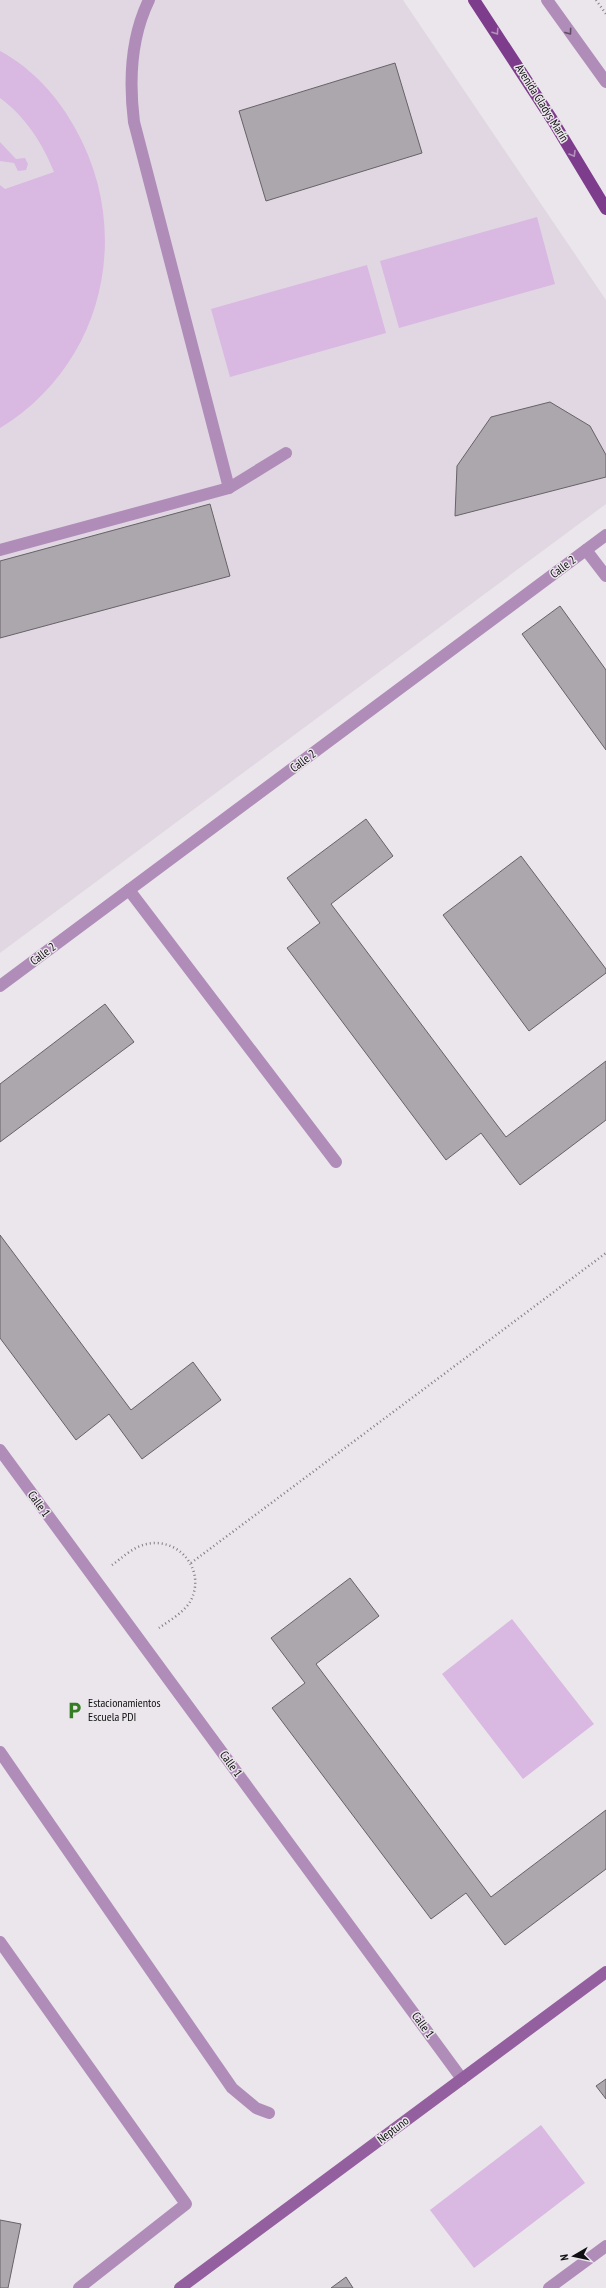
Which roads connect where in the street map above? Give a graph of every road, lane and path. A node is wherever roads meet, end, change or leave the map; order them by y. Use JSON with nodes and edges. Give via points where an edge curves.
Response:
{"nodes":[{"id":1,"x":149,"y":0,"type":"edge"},
{"id":2,"x":474,"y":0,"type":"edge"},
{"id":3,"x":546,"y":0,"type":"edge"},
{"id":4,"x":596,"y":0,"type":"edge"},
{"id":5,"x":606,"y":14,"type":"edge"},
{"id":6,"x":606,"y":82,"type":"edge"},
{"id":7,"x":606,"y":209,"type":"edge"},
{"id":8,"x":286,"y":453,"type":"dead end"},
{"id":9,"x":229,"y":488,"type":"junction"},
{"id":10,"x":606,"y":535,"type":"edge"},
{"id":11,"x":0,"y":550,"type":"edge"},
{"id":12,"x":586,"y":550,"type":"junction"},
{"id":13,"x":606,"y":576,"type":"edge"},
{"id":14,"x":129,"y":890,"type":"junction"},
{"id":15,"x":0,"y":986,"type":"edge"},
{"id":16,"x":336,"y":1162,"type":"dead end"},
{"id":17,"x":606,"y":1253,"type":"edge"},
{"id":18,"x":0,"y":1450,"type":"edge"},
{"id":19,"x":191,"y":1563,"type":"junction"},
{"id":20,"x":94,"y":1578,"type":"junction"},
{"id":21,"x":141,"y":1642,"type":"junction"},
{"id":22,"x":0,"y":1752,"type":"edge"},
{"id":23,"x":0,"y":1942,"type":"edge"},
{"id":24,"x":606,"y":1972,"type":"edge"},
{"id":25,"x":462,"y":2079,"type":"junction"},
{"id":26,"x":268,"y":2113,"type":"dead end"},
{"id":27,"x":606,"y":2246,"type":"edge"},
{"id":28,"x":79,"y":2288,"type":"edge"},
{"id":29,"x":180,"y":2288,"type":"edge"},
{"id":30,"x":549,"y":2288,"type":"edge"}],
"edges":[{"from":1,"to":9,"type":"street","via":[[135,46],[130,94],[134,122]]},
{"from":2,"to":7,"type":"main road","name":"Avenida Gladys Marín","one_way":true,"via":[[554,121]]},
{"from":3,"to":6,"type":"street","one_way":true},
{"from":4,"to":5,"type":"path"},
{"from":8,"to":9,"type":"street"},
{"from":9,"to":11,"type":"street"},
{"from":10,"to":12,"type":"street","name":"Calle 2"},
{"from":12,"to":13,"type":"street"},
{"from":12,"to":14,"type":"street","name":"Calle 2"},
{"from":14,"to":15,"type":"street","name":"Calle 2"},
{"from":14,"to":16,"type":"street"},
{"from":17,"to":19,"type":"path"},
{"from":18,"to":20,"type":"street","name":"Calle 1"},
{"from":19,"to":20,"type":"path","via":[[171,1546],[159,1543],[145,1544]]},
{"from":19,"to":21,"type":"path","via":[[195,1575],[195,1589],[191,1601],[182,1611]]},
{"from":20,"to":21,"type":"street","name":"Calle 1"},
{"from":21,"to":25,"type":"street","name":"Calle 1"},
{"from":22,"to":26,"type":"street","via":[[232,2088],[256,2108]]},
{"from":23,"to":28,"type":"street","via":[[186,2204]]},
{"from":24,"to":25,"type":"street","name":"Neptuno"},
{"from":25,"to":29,"type":"street","name":"Neptuno"},
{"from":27,"to":30,"type":"street"}]}
